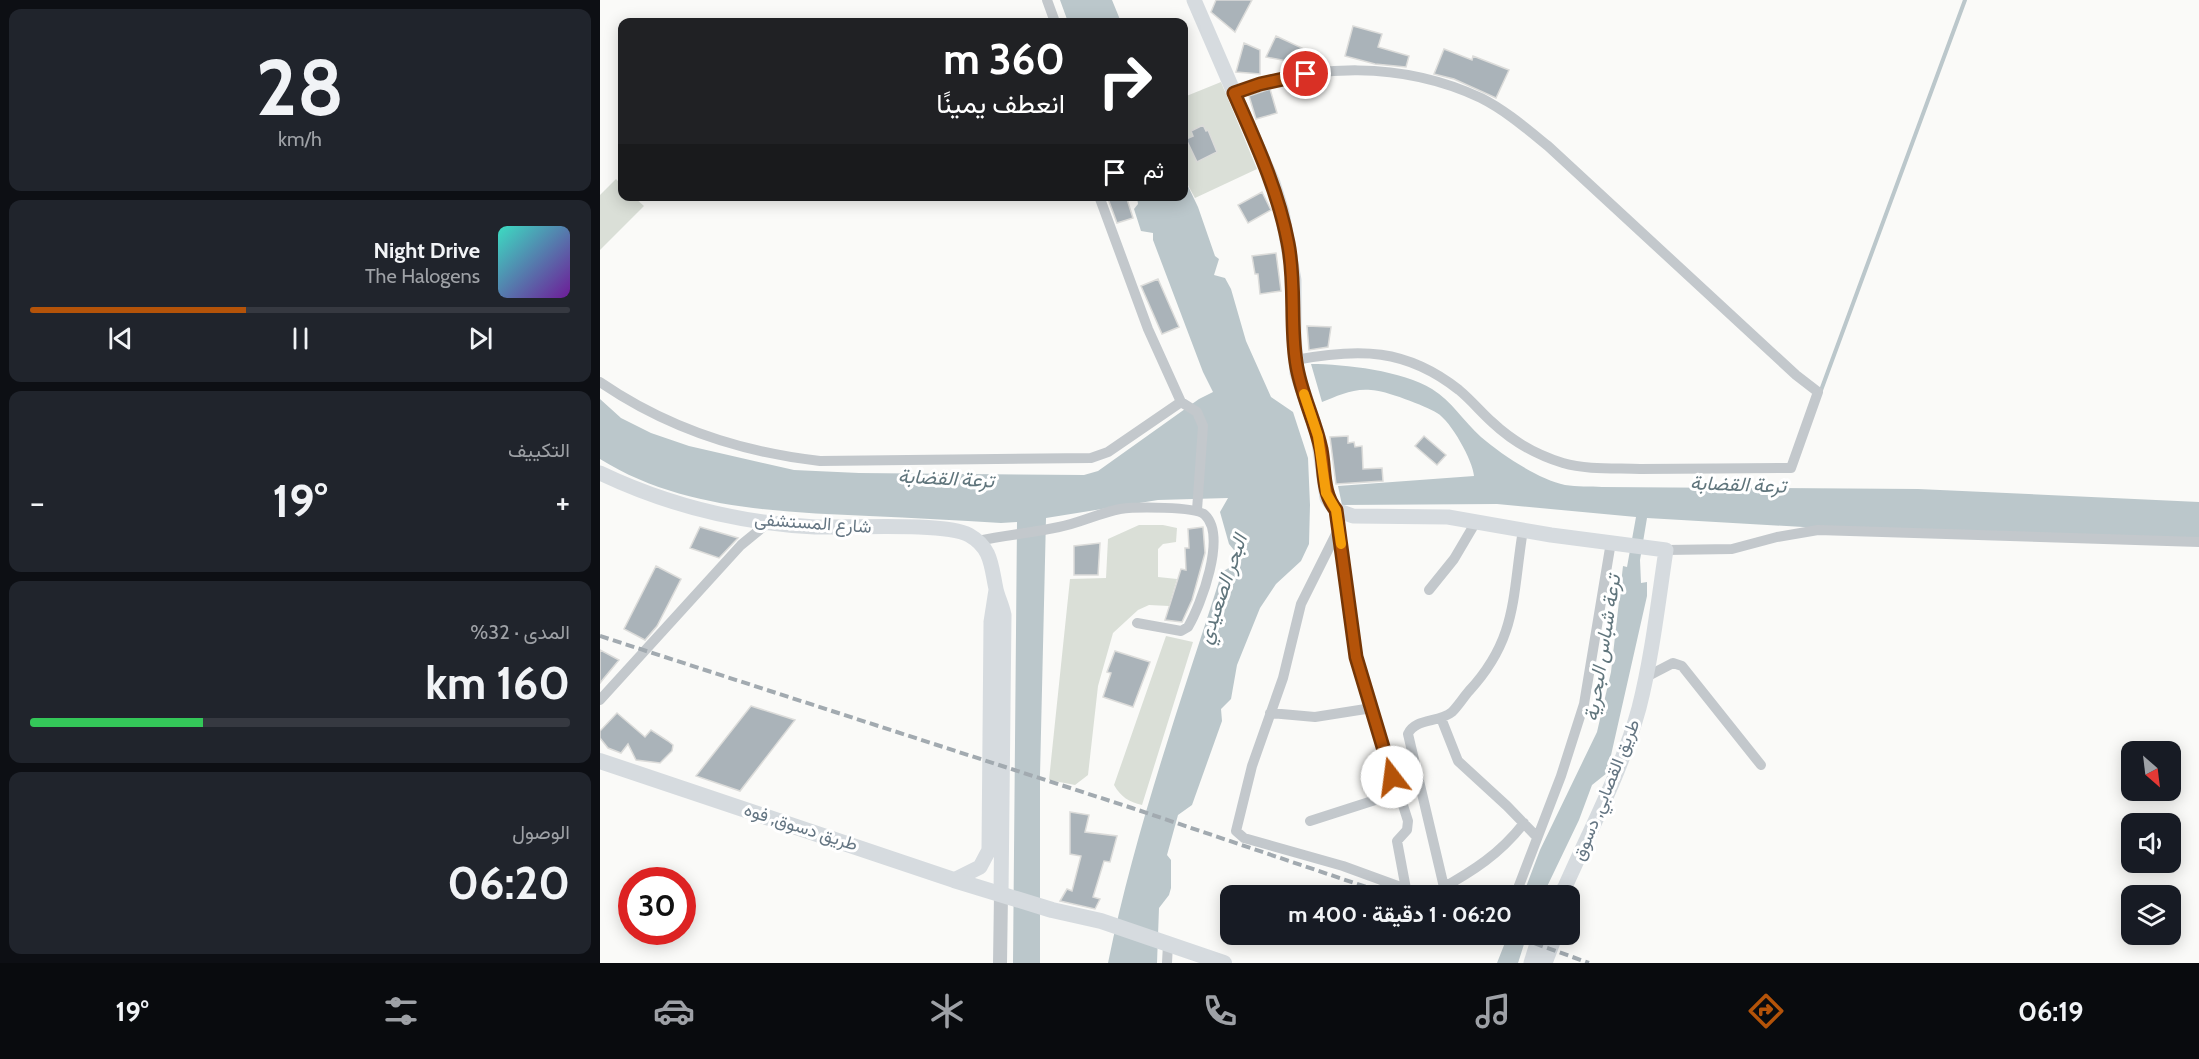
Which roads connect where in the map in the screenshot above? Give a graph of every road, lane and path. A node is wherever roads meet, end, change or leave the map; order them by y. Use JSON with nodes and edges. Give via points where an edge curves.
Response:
{"nodes":[{"id":1,"x":1047,"y":0,"type":"edge"},
{"id":2,"x":1194,"y":0,"type":"edge"},
{"id":3,"x":1054,"y":18,"type":"edge"},
{"id":4,"x":1234,"y":93,"type":"junction"},
{"id":5,"x":1101,"y":201,"type":"edge"},
{"id":6,"x":1296,"y":366,"type":"junction"},
{"id":7,"x":600,"y":382,"type":"edge"},
{"id":8,"x":1181,"y":402,"type":"junction"},
{"id":9,"x":600,"y":473,"type":"edge"},
{"id":10,"x":1197,"y":510,"type":"junction"},
{"id":11,"x":1336,"y":510,"type":"junction"},
{"id":12,"x":1477,"y":520,"type":"junction"},
{"id":13,"x":768,"y":523,"type":"junction"},
{"id":14,"x":1339,"y":528,"type":"junction"},
{"id":15,"x":1523,"y":530,"type":"junction"},
{"id":16,"x":978,"y":541,"type":"junction"},
{"id":17,"x":2199,"y":542,"type":"edge"},
{"id":18,"x":1617,"y":543,"type":"junction"},
{"id":19,"x":1666,"y":550,"type":"junction"},
{"id":20,"x":1429,"y":590,"type":"dead end"},
{"id":21,"x":1137,"y":623,"type":"dead end"},
{"id":22,"x":1646,"y":677,"type":"junction"},
{"id":23,"x":600,"y":700,"type":"edge"},
{"id":24,"x":1372,"y":708,"type":"junction"},
{"id":25,"x":1270,"y":713,"type":"junction"},
{"id":26,"x":1441,"y":718,"type":"junction"},
{"id":27,"x":600,"y":761,"type":"edge"},
{"id":28,"x":1761,"y":765,"type":"dead end"},
{"id":29,"x":1397,"y":792,"type":"junction"},
{"id":30,"x":1310,"y":821,"type":"dead end"},
{"id":31,"x":1524,"y":823,"type":"junction"},
{"id":32,"x":994,"y":829,"type":"junction"},
{"id":33,"x":1536,"y":836,"type":"junction"},
{"id":34,"x":954,"y":880,"type":"junction"},
{"id":35,"x":1395,"y":885,"type":"edge"},
{"id":36,"x":1405,"y":885,"type":"edge"},
{"id":37,"x":1436,"y":885,"type":"edge"},
{"id":38,"x":1448,"y":885,"type":"edge"},
{"id":39,"x":1519,"y":885,"type":"edge"},
{"id":40,"x":1566,"y":885,"type":"edge"},
{"id":41,"x":1001,"y":894,"type":"junction"},
{"id":42,"x":1163,"y":942,"type":"junction"},
{"id":43,"x":1537,"y":945,"type":"edge"},
{"id":44,"x":1552,"y":945,"type":"edge"},
{"id":45,"x":1000,"y":963,"type":"edge"},
{"id":46,"x":1167,"y":963,"type":"edge"},
{"id":47,"x":1224,"y":963,"type":"edge"},
{"id":48,"x":1531,"y":963,"type":"edge"},
{"id":49,"x":1545,"y":963,"type":"edge"}],
"edges":[{"from":1,"to":3,"type":"street"},
{"from":2,"to":4,"type":"main road"},
{"from":4,"to":6,"type":"main road","via":[[1282,212],[1294,280]]},
{"from":4,"to":6,"type":"street","via":[[1292,76],[1345,69],[1427,80],[1482,99],[1548,146],[1818,392],[1791,468],[1605,468],[1564,463],[1537,452],[1493,424],[1452,385],[1412,363],[1383,355],[1339,352]]},
{"from":5,"to":8,"type":"street","via":[[1148,329]]},
{"from":6,"to":11,"type":"main road","via":[[1318,436],[1326,486]]},
{"from":7,"to":8,"type":"street","via":[[648,412],[712,439],[774,455],[820,461],[1091,458],[1108,452]]},
{"from":8,"to":10,"type":"street","via":[[1197,412],[1203,426]]},
{"from":9,"to":13,"type":"main road","name":"شارع المستشفى","via":[[676,503]]},
{"from":10,"to":16,"type":"street","via":[[1123,508],[1077,523]]},
{"from":10,"to":21,"type":"street","via":[[1209,520],[1214,546],[1210,569],[1190,623],[1181,631]]},
{"from":11,"to":12,"type":"main road","via":[[1353,516]]},
{"from":11,"to":14,"type":"street"},
{"from":12,"to":15,"type":"main road"},
{"from":12,"to":20,"type":"street","via":[[1454,559]]},
{"from":13,"to":16,"type":"main road","name":"شارع المستشفى","via":[[954,530]]},
{"from":13,"to":23,"type":"street","via":[[741,545]]},
{"from":14,"to":24,"type":"street","via":[[1356,657]]},
{"from":14,"to":25,"type":"street","via":[[1301,603],[1283,678]]},
{"from":15,"to":18,"type":"main road"},
{"from":15,"to":26,"type":"street","via":[[1506,635],[1491,666],[1457,707]]},
{"from":16,"to":32,"type":"main road","via":[[993,563],[996,590],[991,614]]},
{"from":17,"to":19,"type":"street","via":[[1818,530],[1732,549]]},
{"from":18,"to":19,"type":"main road"},
{"from":18,"to":33,"type":"street","via":[[1584,704]]},
{"from":19,"to":22,"type":"main road","name":"طريق القصابي, دسوق"},
{"from":22,"to":28,"type":"street","via":[[1673,663],[1682,666]]},
{"from":22,"to":40,"type":"main road","name":"طريق القصابي, دسوق","via":[[1628,742]]},
{"from":24,"to":25,"type":"street","via":[[1315,717]]},
{"from":24,"to":29,"type":"street"},
{"from":25,"to":35,"type":"street","via":[[1252,766],[1236,827],[1238,834]]},
{"from":26,"to":31,"type":"street","via":[[1458,761]]},
{"from":26,"to":37,"type":"street","via":[[1416,725],[1408,734]]},
{"from":27,"to":34,"type":"main road","name":"طريق دسوق, فوه"},
{"from":29,"to":30,"type":"street"},
{"from":29,"to":36,"type":"street","via":[[1408,821],[1407,830],[1397,841]]},
{"from":31,"to":33,"type":"street"},
{"from":31,"to":38,"type":"street","via":[[1503,849]]},
{"from":32,"to":34,"type":"main road","via":[[984,862]]},
{"from":32,"to":41,"type":"main road"},
{"from":33,"to":39,"type":"street"},
{"from":34,"to":41,"type":"main road","name":"طريق دسوق, فوه"},
{"from":41,"to":42,"type":"main road","name":"طريق دسوق, فوه"},
{"from":41,"to":45,"type":"street"},
{"from":42,"to":46,"type":"street"},
{"from":42,"to":47,"type":"main road"},
{"from":43,"to":48,"type":"main road"},
{"from":44,"to":49,"type":"main road"}]}
